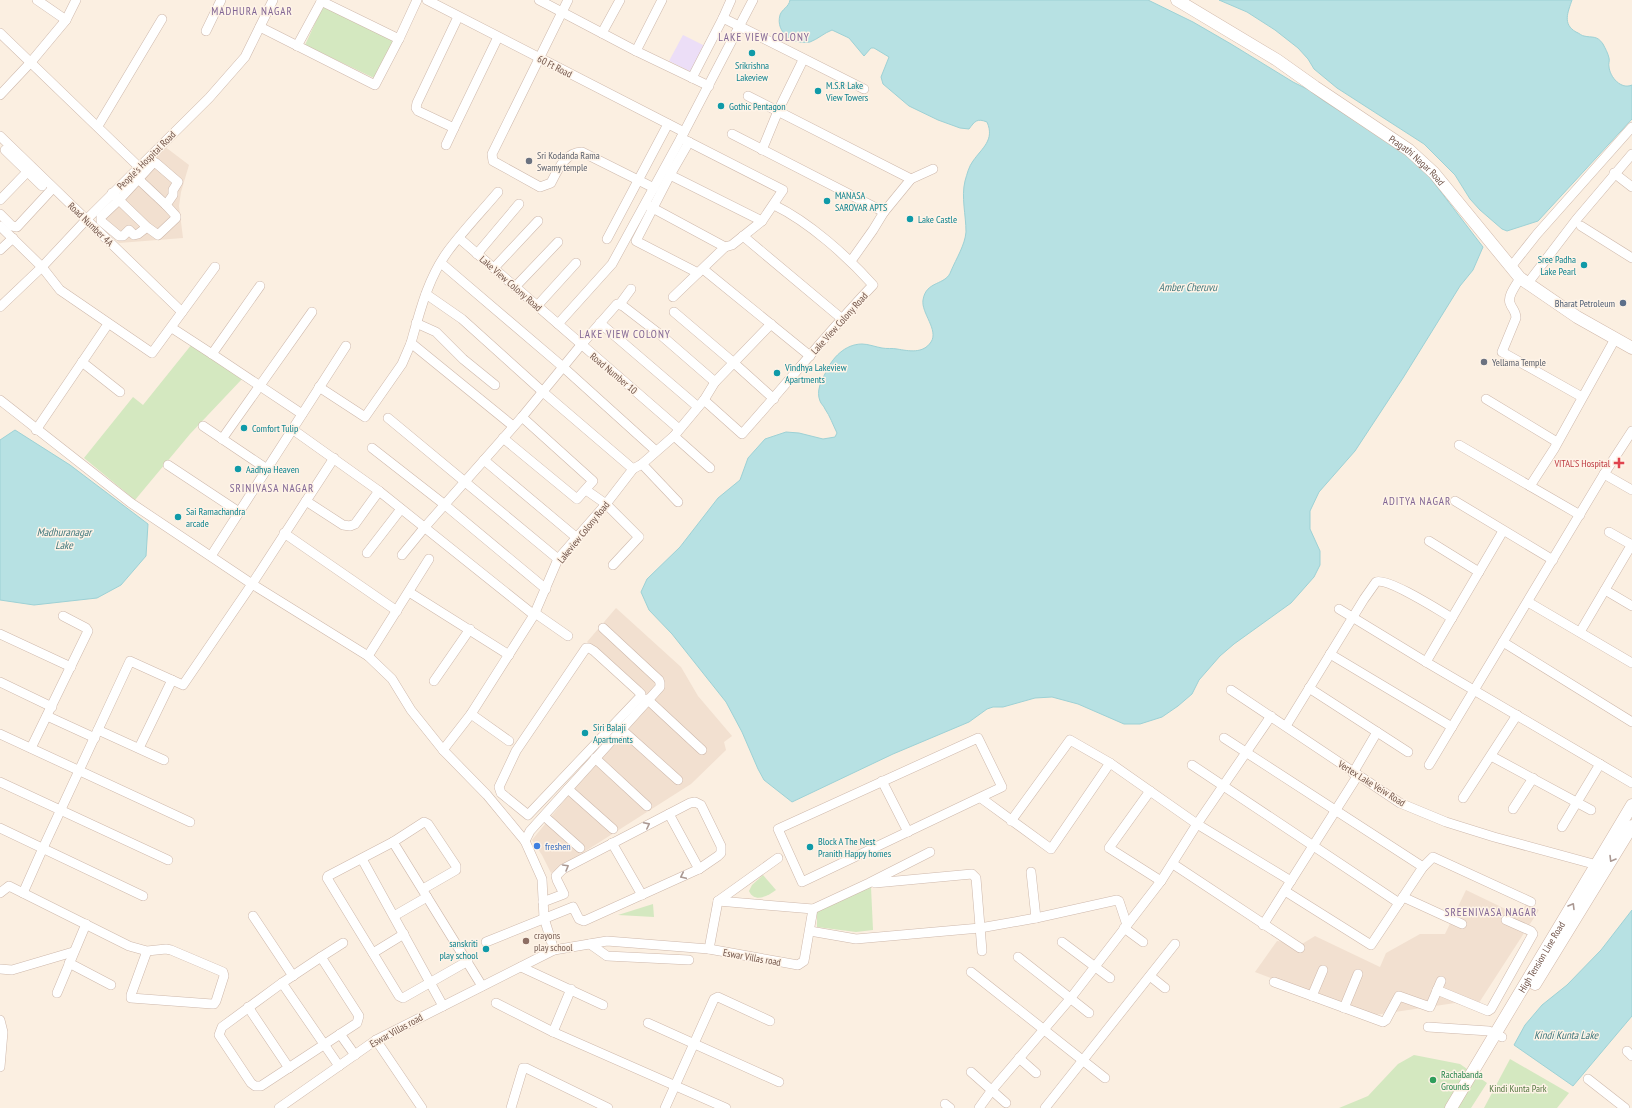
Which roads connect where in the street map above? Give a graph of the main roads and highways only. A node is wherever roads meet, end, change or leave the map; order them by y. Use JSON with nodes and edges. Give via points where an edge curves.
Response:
{"nodes":[{"id":1,"x":1177,"y":0,"type":"edge"},
{"id":2,"x":1192,"y":0,"type":"edge"},
{"id":3,"x":1526,"y":279,"type":"junction"},
{"id":4,"x":1578,"y":314,"type":"junction"},
{"id":5,"x":1632,"y":342,"type":"edge"},
{"id":6,"x":1632,"y":348,"type":"edge"},
{"id":7,"x":1632,"y":806,"type":"edge"},
{"id":8,"x":1632,"y":826,"type":"edge"},
{"id":9,"x":1499,"y":1035,"type":"junction"},
{"id":10,"x":1452,"y":1108,"type":"edge"},
{"id":11,"x":1460,"y":1108,"type":"edge"}],
"edges":[{"from":1,"to":3,"type":"main road","name":"Pragathi Nagar Road","via":[[1277,60],[1409,150],[1434,173]]},
{"from":2,"to":3,"type":"main road","via":[[1272,50],[1417,149],[1449,181]]},
{"from":3,"to":4,"type":"main road"},
{"from":4,"to":5,"type":"main road"},
{"from":4,"to":6,"type":"main road"},
{"from":9,"to":7,"type":"main road","name":"High Tension Line Road","one_way":true,"via":[[1529,977]]},
{"from":8,"to":9,"type":"main road","name":"High Tension Line Road","one_way":true},
{"from":9,"to":10,"type":"main road","name":"High Tension Line Road"},
{"from":9,"to":11,"type":"main road","name":"High Tension Line Road"}]}
